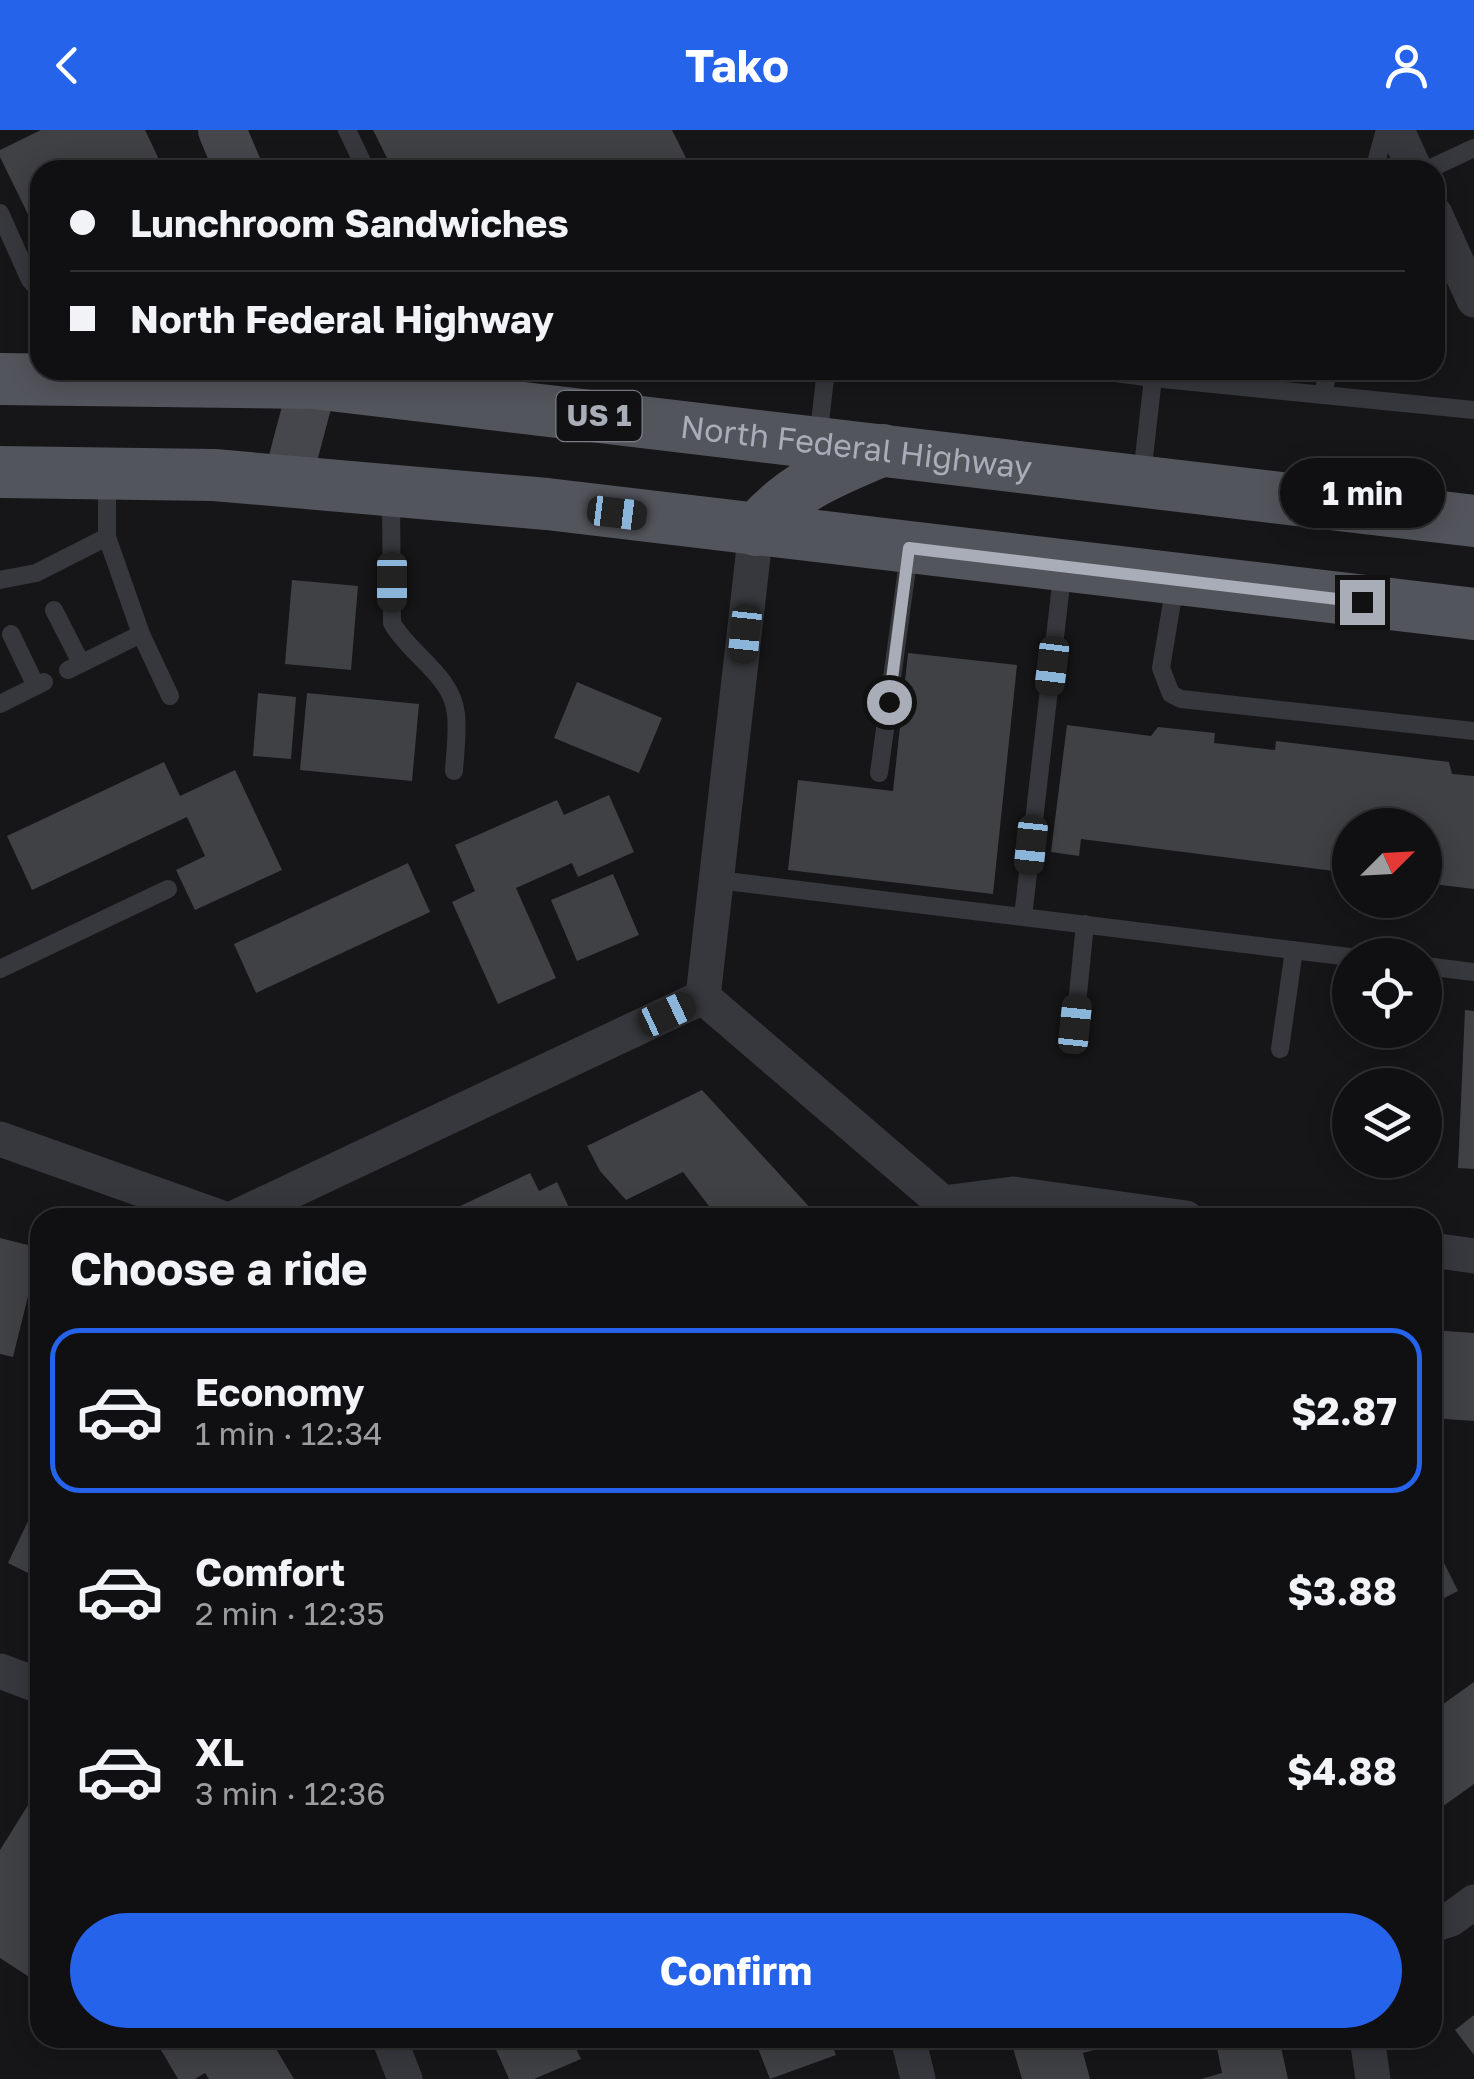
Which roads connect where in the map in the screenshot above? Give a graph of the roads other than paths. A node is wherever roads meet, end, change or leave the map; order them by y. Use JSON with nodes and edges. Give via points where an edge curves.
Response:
{"nodes":[{"id":1,"x":222,"y":130,"type":"edge"},
{"id":2,"x":347,"y":130,"type":"edge"},
{"id":3,"x":1385,"y":130,"type":"edge"},
{"id":4,"x":1397,"y":130,"type":"edge"},
{"id":5,"x":1474,"y":148,"type":"edge"},
{"id":6,"x":235,"y":160,"type":"edge"},
{"id":7,"x":361,"y":160,"type":"edge"},
{"id":8,"x":1377,"y":160,"type":"edge"},
{"id":9,"x":1410,"y":160,"type":"edge"},
{"id":10,"x":1445,"y":162,"type":"edge"},
{"id":11,"x":0,"y":213,"type":"edge"},
{"id":12,"x":1445,"y":236,"type":"edge"},
{"id":13,"x":30,"y":280,"type":"edge"},
{"id":14,"x":1474,"y":300,"type":"edge"},
{"id":15,"x":30,"y":378,"type":"edge"},
{"id":16,"x":0,"y":379,"type":"edge"},
{"id":17,"x":310,"y":380,"type":"edge"},
{"id":18,"x":342,"y":380,"type":"edge"},
{"id":19,"x":825,"y":380,"type":"edge"},
{"id":20,"x":1153,"y":380,"type":"edge"},
{"id":21,"x":1174,"y":380,"type":"edge"},
{"id":22,"x":1326,"y":380,"type":"edge"},
{"id":23,"x":1323,"y":394,"type":"junction"},
{"id":24,"x":1474,"y":410,"type":"edge"},
{"id":25,"x":818,"y":442,"type":"junction"},
{"id":26,"x":884,"y":450,"type":"junction"},
{"id":27,"x":0,"y":472,"type":"edge"},
{"id":28,"x":107,"y":472,"type":"junction"},
{"id":29,"x":287,"y":481,"type":"junction"},
{"id":30,"x":1141,"y":481,"type":"junction"},
{"id":31,"x":392,"y":490,"type":"junction"},
{"id":32,"x":1474,"y":521,"type":"edge"},
{"id":33,"x":756,"y":530,"type":"junction"},
{"id":34,"x":107,"y":537,"type":"junction"},
{"id":35,"x":909,"y":548,"type":"junction"},
{"id":36,"x":1062,"y":567,"type":"junction"},
{"id":37,"x":0,"y":580,"type":"edge"},
{"id":38,"x":1176,"y":580,"type":"junction"},
{"id":39,"x":54,"y":610,"type":"dead end"},
{"id":40,"x":1474,"y":614,"type":"edge"},
{"id":41,"x":11,"y":634,"type":"dead end"},
{"id":42,"x":141,"y":634,"type":"junction"},
{"id":43,"x":170,"y":696,"type":"dead end"},
{"id":44,"x":1,"y":701,"type":"edge"},
{"id":45,"x":1474,"y":731,"type":"edge"},
{"id":46,"x":454,"y":772,"type":"dead end"},
{"id":47,"x":880,"y":773,"type":"dead end"},
{"id":48,"x":718,"y":880,"type":"junction"},
{"id":49,"x":168,"y":888,"type":"dead end"},
{"id":50,"x":1022,"y":917,"type":"junction"},
{"id":51,"x":1085,"y":924,"type":"junction"},
{"id":52,"x":1294,"y":950,"type":"junction"},
{"id":53,"x":1332,"y":955,"type":"edge"},
{"id":54,"x":1442,"y":968,"type":"edge"},
{"id":55,"x":0,"y":969,"type":"edge"},
{"id":56,"x":1474,"y":972,"type":"edge"},
{"id":57,"x":703,"y":997,"type":"junction"},
{"id":58,"x":1075,"y":1024,"type":"dead end"},
{"id":59,"x":1280,"y":1049,"type":"dead end"},
{"id":60,"x":0,"y":1139,"type":"edge"},
{"id":61,"x":194,"y":1208,"type":"edge"},
{"id":62,"x":255,"y":1208,"type":"edge"},
{"id":63,"x":947,"y":1208,"type":"edge"},
{"id":64,"x":957,"y":1208,"type":"edge"},
{"id":65,"x":1114,"y":1208,"type":"edge"},
{"id":66,"x":1442,"y":1251,"type":"edge"},
{"id":67,"x":1474,"y":1256,"type":"edge"},
{"id":68,"x":0,"y":1672,"type":"edge"},
{"id":69,"x":30,"y":1682,"type":"edge"},
{"id":70,"x":1474,"y":1902,"type":"edge"},
{"id":71,"x":1442,"y":1921,"type":"edge"},
{"id":72,"x":393,"y":2048,"type":"edge"},
{"id":73,"x":910,"y":2048,"type":"edge"},
{"id":74,"x":1368,"y":2048,"type":"edge"},
{"id":75,"x":406,"y":2079,"type":"edge"},
{"id":76,"x":918,"y":2079,"type":"edge"},
{"id":77,"x":1373,"y":2079,"type":"edge"}],
"edges":[{"from":1,"to":6,"type":"street"},
{"from":2,"to":7,"type":"lane"},
{"from":3,"to":8,"type":"lane"},
{"from":4,"to":9,"type":"street"},
{"from":5,"to":10,"type":"lane"},
{"from":11,"to":13,"type":"lane"},
{"from":12,"to":14,"type":"street"},
{"from":15,"to":16,"type":"main road","name":"North Federal Highway","number":"US 1"},
{"from":17,"to":29,"type":"street"},
{"from":18,"to":25,"type":"main road","name":"North Federal Highway","number":"US 1"},
{"from":19,"to":25,"type":"lane"},
{"from":20,"to":30,"type":"lane"},
{"from":21,"to":23,"type":"lane"},
{"from":22,"to":23,"type":"lane"},
{"from":23,"to":24,"type":"lane"},
{"from":25,"to":26,"type":"main road","name":"North Federal Highway","number":"US 1"},
{"from":26,"to":30,"type":"main road","name":"North Federal Highway","number":"US 1"},
{"from":26,"to":33,"type":"main road","via":[[819,477],[779,503]]},
{"from":27,"to":28,"type":"main road"},
{"from":28,"to":29,"type":"main road"},
{"from":28,"to":34,"type":"lane"},
{"from":29,"to":31,"type":"main road"},
{"from":30,"to":32,"type":"main road","name":"North Federal Highway","number":"US 1"},
{"from":31,"to":33,"type":"main road"},
{"from":31,"to":46,"type":"lane","via":[[392,623],[452,696]]},
{"from":33,"to":35,"type":"main road"},
{"from":33,"to":48,"type":"street"},
{"from":34,"to":37,"type":"lane","via":[[36,573]]},
{"from":34,"to":42,"type":"lane"},
{"from":35,"to":36,"type":"main road"},
{"from":35,"to":47,"type":"lane"},
{"from":36,"to":38,"type":"main road"},
{"from":36,"to":50,"type":"lane"},
{"from":38,"to":40,"type":"main road"},
{"from":38,"to":45,"type":"lane","via":[[1161,668],[1171,694]]},
{"from":39,"to":42,"type":"lane","via":[[75,666]]},
{"from":41,"to":44,"type":"lane","via":[[41,684]]},
{"from":42,"to":43,"type":"lane"},
{"from":48,"to":50,"type":"lane"},
{"from":48,"to":57,"type":"street"},
{"from":49,"to":55,"type":"lane"},
{"from":50,"to":51,"type":"lane"},
{"from":51,"to":52,"type":"lane"},
{"from":51,"to":58,"type":"lane"},
{"from":52,"to":53,"type":"lane"},
{"from":52,"to":59,"type":"lane"},
{"from":54,"to":56,"type":"lane"},
{"from":57,"to":62,"type":"street"},
{"from":57,"to":63,"type":"street"},
{"from":60,"to":61,"type":"street"},
{"from":64,"to":65,"type":"street","via":[[1012,1194]]},
{"from":66,"to":67,"type":"street"},
{"from":68,"to":69,"type":"street"},
{"from":70,"to":71,"type":"street"},
{"from":72,"to":75,"type":"street"},
{"from":73,"to":76,"type":"street"},
{"from":74,"to":77,"type":"street"}]}
